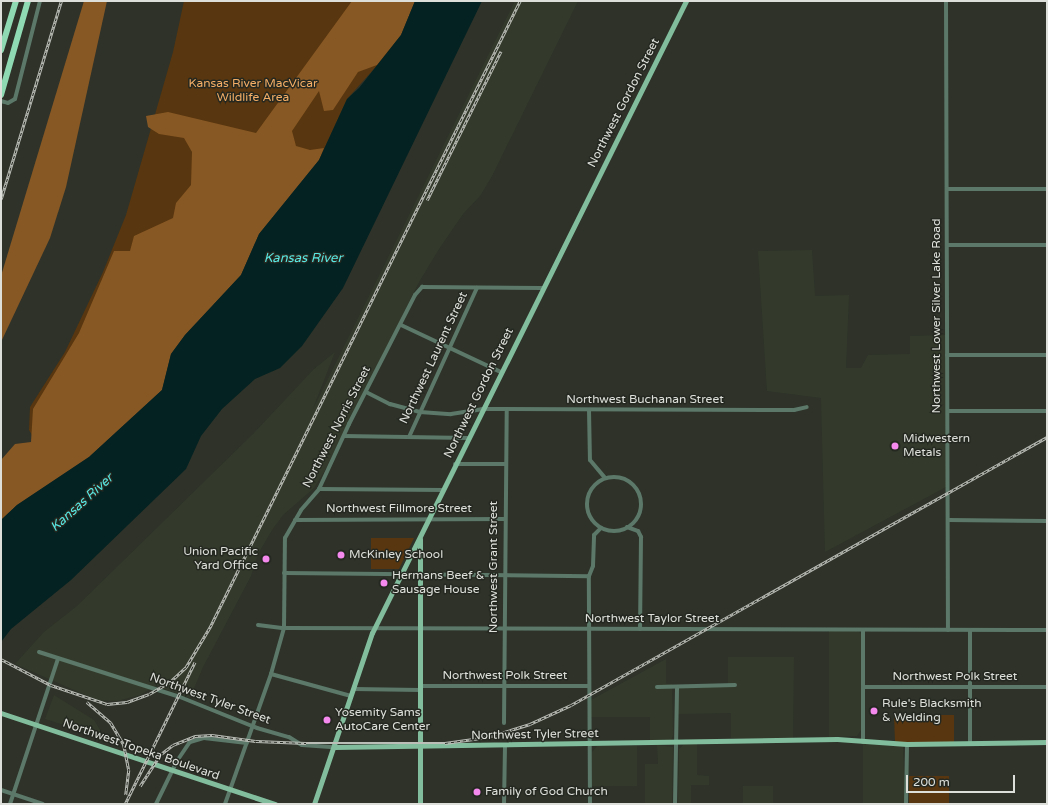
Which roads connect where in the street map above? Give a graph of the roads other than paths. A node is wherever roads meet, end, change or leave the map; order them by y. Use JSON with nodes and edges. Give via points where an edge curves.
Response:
{"nodes":[{"id":1,"x":16,"y":1,"type":"edge"},
{"id":2,"x":28,"y":1,"type":"edge"},
{"id":3,"x":40,"y":1,"type":"edge"},
{"id":4,"x":686,"y":1,"type":"edge"},
{"id":5,"x":946,"y":1,"type":"edge"},
{"id":6,"x":1,"y":50,"type":"edge"},
{"id":7,"x":1,"y":95,"type":"edge"},
{"id":8,"x":2,"y":101,"type":"edge"},
{"id":9,"x":1047,"y":189,"type":"edge"},
{"id":10,"x":947,"y":190,"type":"junction"},
{"id":11,"x":946,"y":245,"type":"junction"},
{"id":12,"x":1047,"y":245,"type":"edge"},
{"id":13,"x":476,"y":288,"type":"junction"},
{"id":14,"x":542,"y":288,"type":"junction"},
{"id":15,"x":401,"y":325,"type":"junction"},
{"id":16,"x":450,"y":349,"type":"junction"},
{"id":17,"x":948,"y":355,"type":"junction"},
{"id":18,"x":1047,"y":355,"type":"edge"},
{"id":19,"x":501,"y":372,"type":"junction"},
{"id":20,"x":366,"y":392,"type":"junction"},
{"id":21,"x":807,"y":407,"type":"dead end"},
{"id":22,"x":482,"y":410,"type":"junction"},
{"id":23,"x":507,"y":410,"type":"junction"},
{"id":24,"x":589,"y":410,"type":"junction"},
{"id":25,"x":948,"y":411,"type":"junction"},
{"id":26,"x":1047,"y":411,"type":"edge"},
{"id":27,"x":420,"y":412,"type":"junction"},
{"id":28,"x":344,"y":436,"type":"junction"},
{"id":29,"x":409,"y":437,"type":"junction"},
{"id":30,"x":468,"y":438,"type":"junction"},
{"id":31,"x":456,"y":464,"type":"junction"},
{"id":32,"x":504,"y":464,"type":"junction"},
{"id":33,"x":605,"y":478,"type":"junction"},
{"id":34,"x":319,"y":489,"type":"junction"},
{"id":35,"x":443,"y":490,"type":"junction"},
{"id":36,"x":428,"y":519,"type":"junction"},
{"id":37,"x":504,"y":519,"type":"junction"},
{"id":38,"x":294,"y":520,"type":"junction"},
{"id":39,"x":949,"y":520,"type":"junction"},
{"id":40,"x":1047,"y":521,"type":"edge"},
{"id":41,"x":627,"y":527,"type":"junction"},
{"id":42,"x":601,"y":528,"type":"junction"},
{"id":43,"x":420,"y":537,"type":"junction"},
{"id":44,"x":402,"y":573,"type":"junction"},
{"id":45,"x":284,"y":574,"type":"junction"},
{"id":46,"x":420,"y":574,"type":"junction"},
{"id":47,"x":504,"y":574,"type":"junction"},
{"id":48,"x":589,"y":576,"type":"junction"},
{"id":49,"x":258,"y":625,"type":"dead end"},
{"id":50,"x":284,"y":628,"type":"junction"},
{"id":51,"x":374,"y":628,"type":"junction"},
{"id":52,"x":420,"y":629,"type":"junction"},
{"id":53,"x":504,"y":629,"type":"junction"},
{"id":54,"x":589,"y":629,"type":"junction"},
{"id":55,"x":640,"y":629,"type":"junction"},
{"id":56,"x":863,"y":630,"type":"junction"},
{"id":57,"x":948,"y":630,"type":"junction"},
{"id":58,"x":970,"y":630,"type":"junction"},
{"id":59,"x":1047,"y":630,"type":"edge"},
{"id":60,"x":39,"y":652,"type":"dead end"},
{"id":61,"x":58,"y":659,"type":"junction"},
{"id":62,"x":271,"y":674,"type":"junction"},
{"id":63,"x":735,"y":685,"type":"dead end"},
{"id":64,"x":504,"y":686,"type":"junction"},
{"id":65,"x":589,"y":686,"type":"junction"},
{"id":66,"x":657,"y":687,"type":"dead end"},
{"id":67,"x":862,"y":687,"type":"junction"},
{"id":68,"x":970,"y":687,"type":"junction"},
{"id":69,"x":1047,"y":687,"type":"edge"},
{"id":70,"x":420,"y":688,"type":"junction"},
{"id":71,"x":677,"y":688,"type":"junction"},
{"id":72,"x":354,"y":689,"type":"junction"},
{"id":73,"x":351,"y":696,"type":"junction"},
{"id":74,"x":1,"y":713,"type":"edge"},
{"id":75,"x":504,"y":723,"type":"dead end"},
{"id":76,"x":252,"y":726,"type":"junction"},
{"id":77,"x":676,"y":742,"type":"junction"},
{"id":78,"x":863,"y":742,"type":"junction"},
{"id":79,"x":1047,"y":742,"type":"edge"},
{"id":80,"x":247,"y":743,"type":"junction"},
{"id":81,"x":970,"y":743,"type":"junction"},
{"id":82,"x":590,"y":744,"type":"junction"},
{"id":83,"x":907,"y":744,"type":"junction"},
{"id":84,"x":505,"y":745,"type":"junction"},
{"id":85,"x":420,"y":746,"type":"junction"},
{"id":86,"x":334,"y":747,"type":"junction"},
{"id":87,"x":1,"y":790,"type":"edge"},
{"id":88,"x":13,"y":794,"type":"junction"},
{"id":89,"x":10,"y":804,"type":"edge"},
{"id":90,"x":43,"y":804,"type":"edge"},
{"id":91,"x":156,"y":804,"type":"edge"},
{"id":92,"x":225,"y":804,"type":"edge"},
{"id":93,"x":275,"y":804,"type":"edge"},
{"id":94,"x":314,"y":804,"type":"edge"},
{"id":95,"x":420,"y":804,"type":"edge"},
{"id":96,"x":504,"y":804,"type":"edge"},
{"id":97,"x":590,"y":804,"type":"edge"},
{"id":98,"x":675,"y":804,"type":"edge"},
{"id":99,"x":906,"y":804,"type":"edge"}],
"edges":[{"from":1,"to":6,"type":"highway"},
{"from":2,"to":7,"type":"highway"},
{"from":3,"to":8,"type":"street","via":[[15,99],[8,103]]},
{"from":4,"to":14,"type":"main road","name":"Northwest Gordon Street"},
{"from":5,"to":10,"type":"street","name":"Northwest Lower Silver Lake Road"},
{"from":9,"to":10,"type":"street"},
{"from":10,"to":11,"type":"street","name":"Northwest Lower Silver Lake Road"},
{"from":11,"to":12,"type":"street"},
{"from":11,"to":17,"type":"street","name":"Northwest Lower Silver Lake Road"},
{"from":13,"to":14,"type":"street"},
{"from":13,"to":15,"type":"street","name":"Northwest Norris Street","via":[[422,287]]},
{"from":13,"to":16,"type":"street","name":"Northwest Laurent Street"},
{"from":14,"to":19,"type":"main road","name":"Northwest Gordon Street"},
{"from":15,"to":16,"type":"street"},
{"from":15,"to":20,"type":"street","name":"Northwest Norris Street"},
{"from":16,"to":19,"type":"street"},
{"from":16,"to":27,"type":"street","name":"Northwest Laurent Street"},
{"from":17,"to":18,"type":"street"},
{"from":17,"to":25,"type":"street","name":"Northwest Lower Silver Lake Road"},
{"from":19,"to":22,"type":"main road","name":"Northwest Gordon Street"},
{"from":20,"to":27,"type":"street","name":"Northwest Buchanan Street","via":[[390,404]]},
{"from":20,"to":28,"type":"street","name":"Northwest Norris Street"},
{"from":21,"to":24,"type":"street","name":"Northwest Buchanan Street","via":[[794,410]]},
{"from":22,"to":23,"type":"street","name":"Northwest Buchanan Street"},
{"from":22,"to":27,"type":"street","name":"Northwest Buchanan Street","via":[[451,414]]},
{"from":22,"to":30,"type":"main road","name":"Northwest Gordon Street"},
{"from":23,"to":24,"type":"street","name":"Northwest Buchanan Street"},
{"from":23,"to":32,"type":"street","name":"Northwest Grant Street"},
{"from":24,"to":33,"type":"street","via":[[590,460]]},
{"from":25,"to":26,"type":"street"},
{"from":25,"to":39,"type":"street","name":"Northwest Lower Silver Lake Road"},
{"from":27,"to":29,"type":"street","name":"Northwest Laurent Street"},
{"from":28,"to":29,"type":"street"},
{"from":28,"to":34,"type":"street","name":"Northwest Norris Street"},
{"from":29,"to":30,"type":"street"},
{"from":30,"to":31,"type":"main road","name":"Northwest Gordon Street"},
{"from":31,"to":32,"type":"street"},
{"from":31,"to":35,"type":"main road","name":"Northwest Gordon Street"},
{"from":32,"to":37,"type":"street","name":"Northwest Grant Street"},
{"from":33,"to":41,"type":"street","via":[[624,478],[638,491],[641,504],[639,513]]},
{"from":33,"to":42,"type":"street","via":[[592,487],[587,502],[590,517]]},
{"from":34,"to":35,"type":"street"},
{"from":34,"to":38,"type":"street","name":"Northwest Norris Street"},
{"from":35,"to":36,"type":"main road","name":"Northwest Gordon Street"},
{"from":36,"to":37,"type":"street","name":"Northwest Fillmore Street"},
{"from":36,"to":38,"type":"street","name":"Northwest Fillmore Street"},
{"from":36,"to":43,"type":"main road","name":"Northwest Gordon Street"},
{"from":37,"to":47,"type":"street","name":"Northwest Grant Street"},
{"from":38,"to":45,"type":"street","name":"Northwest Norris Street","via":[[285,538]]},
{"from":39,"to":40,"type":"street"},
{"from":39,"to":57,"type":"street","name":"Northwest Lower Silver Lake Road"},
{"from":41,"to":42,"type":"street","via":[[616,531]]},
{"from":41,"to":55,"type":"street","via":[[638,532],[641,537]]},
{"from":42,"to":48,"type":"street","via":[[594,535],[593,566]]},
{"from":43,"to":44,"type":"main road","name":"Northwest Gordon Street"},
{"from":43,"to":46,"type":"main road"},
{"from":44,"to":45,"type":"street"},
{"from":44,"to":46,"type":"street"},
{"from":44,"to":51,"type":"main road","name":"Northwest Gordon Street"},
{"from":45,"to":50,"type":"street"},
{"from":46,"to":47,"type":"street"},
{"from":46,"to":52,"type":"main road"},
{"from":47,"to":48,"type":"street"},
{"from":47,"to":53,"type":"street","name":"Northwest Grant Street"},
{"from":48,"to":54,"type":"street"},
{"from":49,"to":50,"type":"street","name":"Northwest Taylor Street"},
{"from":50,"to":51,"type":"street","name":"Northwest Taylor Street"},
{"from":50,"to":62,"type":"street"},
{"from":51,"to":52,"type":"street","name":"Northwest Taylor Street"},
{"from":51,"to":72,"type":"main road","name":"Northwest Gordon Street"},
{"from":52,"to":53,"type":"street","name":"Northwest Taylor Street"},
{"from":52,"to":70,"type":"main road"},
{"from":53,"to":54,"type":"street","name":"Northwest Taylor Street"},
{"from":53,"to":64,"type":"street","name":"Northwest Grant Street"},
{"from":54,"to":55,"type":"street","name":"Northwest Taylor Street"},
{"from":54,"to":65,"type":"street"},
{"from":55,"to":56,"type":"street","name":"Northwest Taylor Street"},
{"from":56,"to":57,"type":"street","name":"Northwest Taylor Street"},
{"from":56,"to":67,"type":"street"},
{"from":57,"to":58,"type":"street","name":"Northwest Taylor Street"},
{"from":58,"to":59,"type":"street","name":"Northwest Taylor Street"},
{"from":58,"to":68,"type":"street"},
{"from":60,"to":61,"type":"street","name":"Northwest Tyler Street"},
{"from":61,"to":76,"type":"street","name":"Northwest Tyler Street","via":[[180,697]]},
{"from":61,"to":88,"type":"street"},
{"from":62,"to":73,"type":"street"},
{"from":62,"to":76,"type":"street"},
{"from":63,"to":71,"type":"street"},
{"from":64,"to":65,"type":"street","name":"Northwest Polk Street"},
{"from":64,"to":70,"type":"street","name":"Northwest Polk Street"},
{"from":64,"to":75,"type":"street","name":"Northwest Grant Street"},
{"from":65,"to":82,"type":"street"},
{"from":66,"to":71,"type":"street"},
{"from":67,"to":68,"type":"street","name":"Northwest Polk Street"},
{"from":67,"to":78,"type":"street"},
{"from":68,"to":69,"type":"street","name":"Northwest Polk Street"},
{"from":68,"to":81,"type":"street"},
{"from":70,"to":72,"type":"street","name":"Northwest Polk Street"},
{"from":70,"to":85,"type":"main road"},
{"from":71,"to":77,"type":"street"},
{"from":72,"to":73,"type":"main road","name":"Northwest Gordon Street"},
{"from":73,"to":86,"type":"main road","name":"Northwest Gordon Street"},
{"from":74,"to":93,"type":"main road","name":"Northwest Topeka Boulevard"},
{"from":76,"to":80,"type":"street"},
{"from":76,"to":86,"type":"street","name":"Northwest Tyler Street","via":[[282,735],[302,745]]},
{"from":77,"to":78,"type":"main road","name":"Northwest Tyler Street"},
{"from":77,"to":82,"type":"main road","name":"Northwest Tyler Street"},
{"from":77,"to":98,"type":"street"},
{"from":78,"to":83,"type":"main road","name":"Northwest Tyler Street"},
{"from":79,"to":81,"type":"main road","name":"Northwest Tyler Street"},
{"from":80,"to":91,"type":"street","via":[[204,738],[190,742],[177,761]]},
{"from":80,"to":92,"type":"street"},
{"from":81,"to":83,"type":"main road","name":"Northwest Tyler Street"},
{"from":82,"to":84,"type":"main road","name":"Northwest Tyler Street"},
{"from":82,"to":97,"type":"street"},
{"from":83,"to":99,"type":"street"},
{"from":84,"to":85,"type":"main road","name":"Northwest Tyler Street"},
{"from":84,"to":96,"type":"street"},
{"from":85,"to":86,"type":"main road","name":"Northwest Tyler Street"},
{"from":85,"to":95,"type":"main road"},
{"from":86,"to":94,"type":"main road","name":"Northwest Gordon Street"},
{"from":87,"to":88,"type":"street"},
{"from":88,"to":89,"type":"street"},
{"from":88,"to":90,"type":"street"}]}
